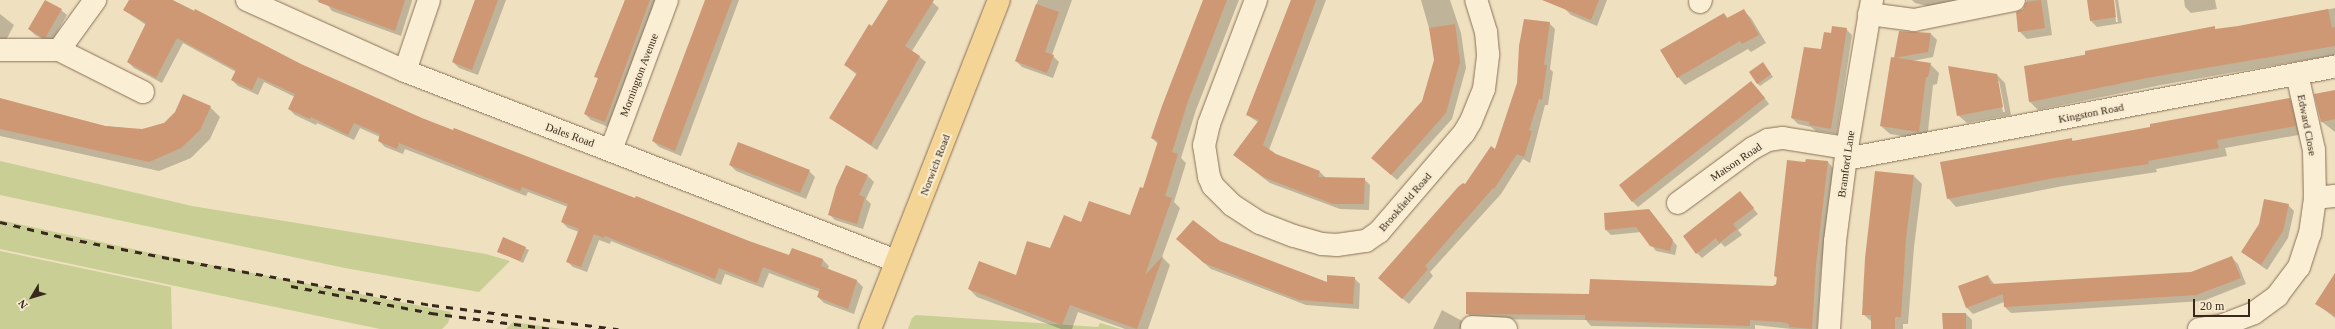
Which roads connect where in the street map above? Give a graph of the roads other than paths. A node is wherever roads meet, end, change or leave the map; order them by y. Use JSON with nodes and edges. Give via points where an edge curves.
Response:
{"nodes":[{"id":1,"x":95,"y":0,"type":"edge"},
{"id":2,"x":247,"y":0,"type":"edge"},
{"id":3,"x":429,"y":0,"type":"edge"},
{"id":4,"x":667,"y":0,"type":"edge"},
{"id":5,"x":999,"y":0,"type":"edge"},
{"id":6,"x":1256,"y":0,"type":"edge"},
{"id":7,"x":1476,"y":0,"type":"edge"},
{"id":8,"x":2014,"y":0,"type":"edge"},
{"id":9,"x":1871,"y":7,"type":"edge"},
{"id":10,"x":0,"y":50,"type":"edge"},
{"id":11,"x":59,"y":50,"type":"junction"},
{"id":12,"x":2335,"y":67,"type":"edge"},
{"id":13,"x":405,"y":71,"type":"junction"},
{"id":14,"x":2297,"y":74,"type":"junction"},
{"id":15,"x":143,"y":92,"type":"dead end"},
{"id":16,"x":611,"y":150,"type":"junction"},
{"id":17,"x":1847,"y":154,"type":"junction"},
{"id":18,"x":2325,"y":197,"type":"edge"},
{"id":19,"x":1678,"y":203,"type":"dead end"},
{"id":20,"x":896,"y":261,"type":"junction"},
{"id":21,"x":1472,"y":328,"type":"dead end"},
{"id":22,"x":870,"y":329,"type":"edge"},
{"id":23,"x":1506,"y":329,"type":"edge"},
{"id":24,"x":1829,"y":329,"type":"edge"},
{"id":25,"x":2199,"y":329,"type":"edge"}],
"edges":[{"from":1,"to":11,"type":"street"},
{"from":2,"to":13,"type":"street","name":"Dales Road"},
{"from":3,"to":13,"type":"street"},
{"from":4,"to":16,"type":"street","name":"Mornington Avenue"},
{"from":5,"to":20,"type":"main road","name":"Norwich Road"},
{"from":6,"to":7,"type":"street","name":"Brookfield Road","via":[[1208,124],[1204,146],[1209,177],[1213,186],[1232,205],[1260,224],[1322,244],[1338,245],[1359,244],[1379,232],[1464,133],[1471,121],[1484,89],[1488,54],[1486,32]]},
{"from":8,"to":9,"type":"street","via":[[1914,20]]},
{"from":9,"to":17,"type":"street","name":"Bramford Lane"},
{"from":10,"to":11,"type":"street"},
{"from":11,"to":15,"type":"street"},
{"from":12,"to":14,"type":"street","name":"Kingston Road"},
{"from":13,"to":16,"type":"street","name":"Dales Road"},
{"from":14,"to":17,"type":"street","name":"Kingston Road"},
{"from":14,"to":18,"type":"street","name":"Edward Close"},
{"from":16,"to":20,"type":"street","name":"Dales Road"},
{"from":17,"to":19,"type":"street","name":"Matson Road","via":[[1783,138],[1768,140],[1753,148]]},
{"from":17,"to":24,"type":"street","name":"Bramford Lane","via":[[1835,240]]},
{"from":18,"to":25,"type":"street","name":"Edward Close","via":[[2299,267],[2277,296],[2254,313],[2223,325]]},
{"from":20,"to":22,"type":"main road","name":"Norwich Road"},
{"from":21,"to":23,"type":"street"}]}
